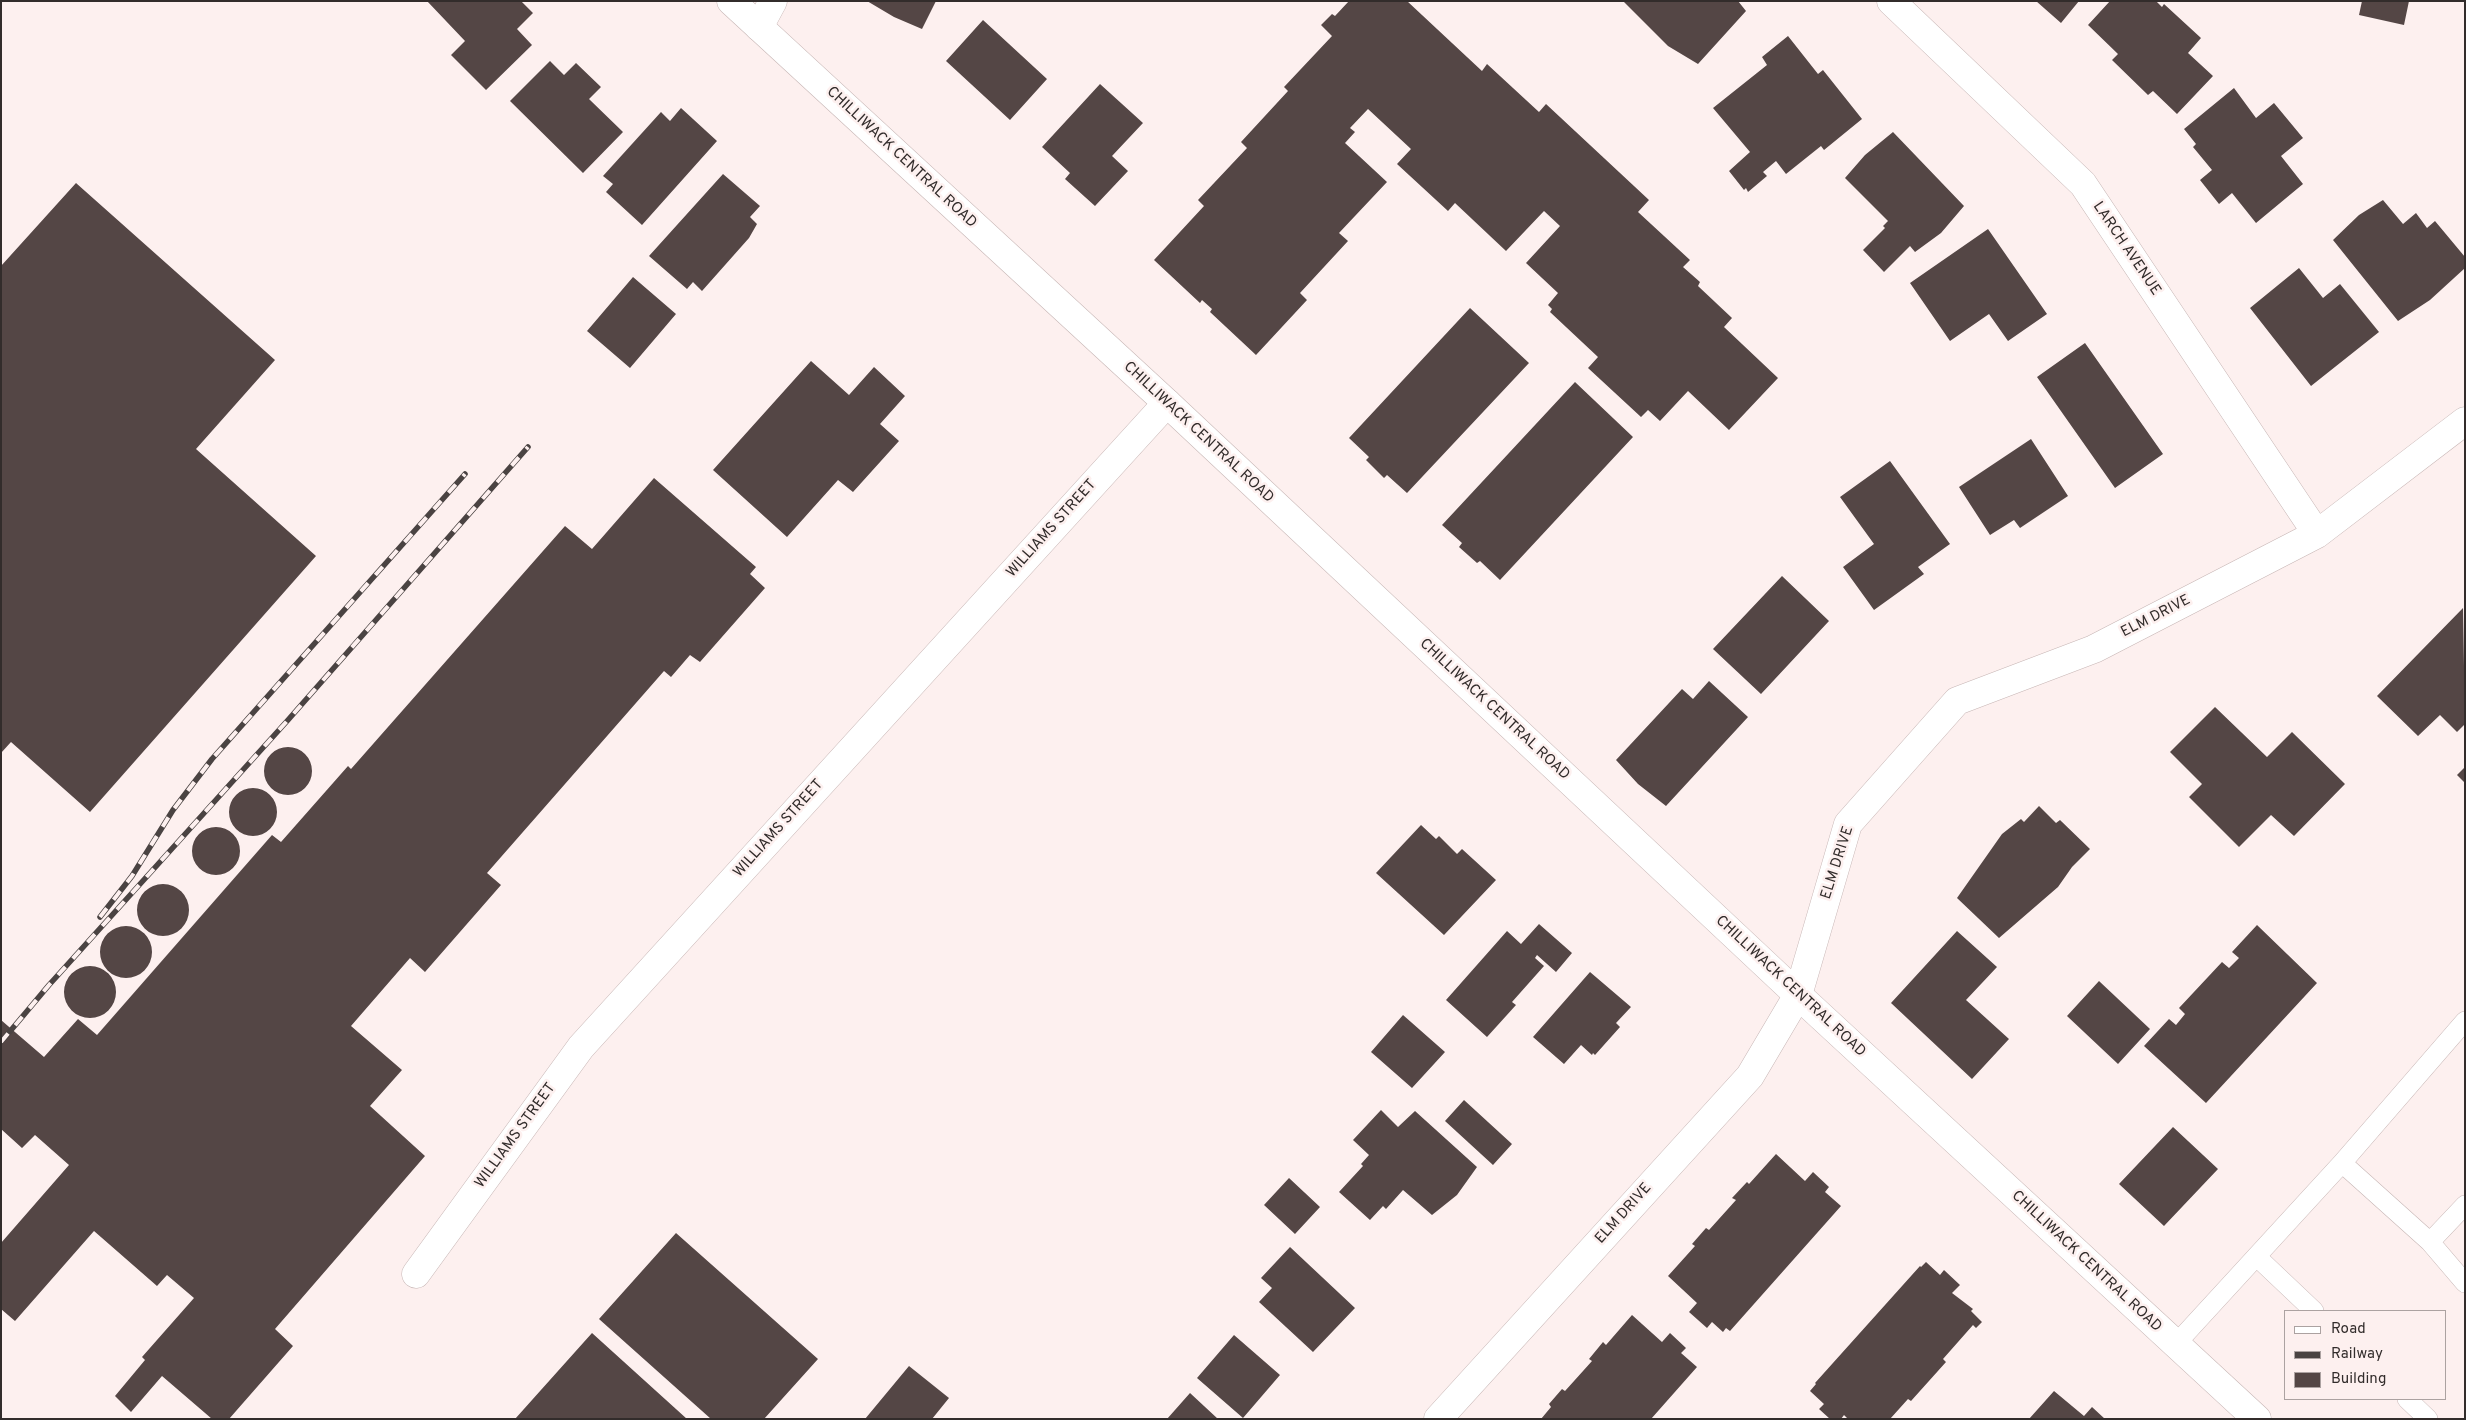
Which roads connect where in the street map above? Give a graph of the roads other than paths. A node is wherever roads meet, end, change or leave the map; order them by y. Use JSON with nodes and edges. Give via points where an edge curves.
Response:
{"nodes":[{"id":1,"x":731,"y":1,"type":"edge"},
{"id":2,"x":773,"y":1,"type":"edge"},
{"id":3,"x":1891,"y":1,"type":"edge"},
{"id":4,"x":760,"y":28,"type":"junction"},
{"id":5,"x":1167,"y":403,"type":"junction"},
{"id":6,"x":2465,"y":422,"type":"edge"},
{"id":7,"x":2317,"y":534,"type":"junction"},
{"id":8,"x":1798,"y":995,"type":"junction"},
{"id":9,"x":2465,"y":1021,"type":"edge"},
{"id":10,"x":2342,"y":1163,"type":"junction"},
{"id":11,"x":2465,"y":1205,"type":"edge"},
{"id":12,"x":2430,"y":1242,"type":"junction"},
{"id":13,"x":2257,"y":1257,"type":"junction"},
{"id":14,"x":416,"y":1274,"type":"dead end"},
{"id":15,"x":2465,"y":1283,"type":"edge"},
{"id":16,"x":2313,"y":1310,"type":"edge"},
{"id":17,"x":2175,"y":1344,"type":"junction"},
{"id":18,"x":2408,"y":1400,"type":"edge"},
{"id":19,"x":1438,"y":1419,"type":"edge"},
{"id":20,"x":2257,"y":1419,"type":"edge"},
{"id":21,"x":2428,"y":1419,"type":"edge"}],
"edges":[{"from":1,"to":4,"type":"street","name":"CHILLIWACK CENTRAL ROAD"},
{"from":2,"to":4,"type":"street"},
{"from":3,"to":7,"type":"street","name":"LARCH AVENUE","via":[[2083,184]]},
{"from":4,"to":5,"type":"street","name":"CHILLIWACK CENTRAL ROAD"},
{"from":5,"to":8,"type":"street","name":"CHILLIWACK CENTRAL ROAD"},
{"from":5,"to":14,"type":"street","name":"WILLIAMS STREET","via":[[581,1047]]},
{"from":6,"to":7,"type":"street","name":"ELM DRIVE"},
{"from":7,"to":8,"type":"street","name":"ELM DRIVE","via":[[2094,649],[1957,701],[1848,824]]},
{"from":8,"to":17,"type":"street","name":"CHILLIWACK CENTRAL ROAD"},
{"from":8,"to":19,"type":"street","name":"ELM DRIVE","via":[[1750,1076]]},
{"from":9,"to":10,"type":"lane"},
{"from":10,"to":12,"type":"lane"},
{"from":10,"to":13,"type":"lane"},
{"from":11,"to":12,"type":"lane"},
{"from":12,"to":15,"type":"lane"},
{"from":13,"to":16,"type":"lane"},
{"from":13,"to":17,"type":"lane"},
{"from":17,"to":20,"type":"street","name":"CHILLIWACK CENTRAL ROAD"},
{"from":18,"to":21,"type":"lane"}]}
